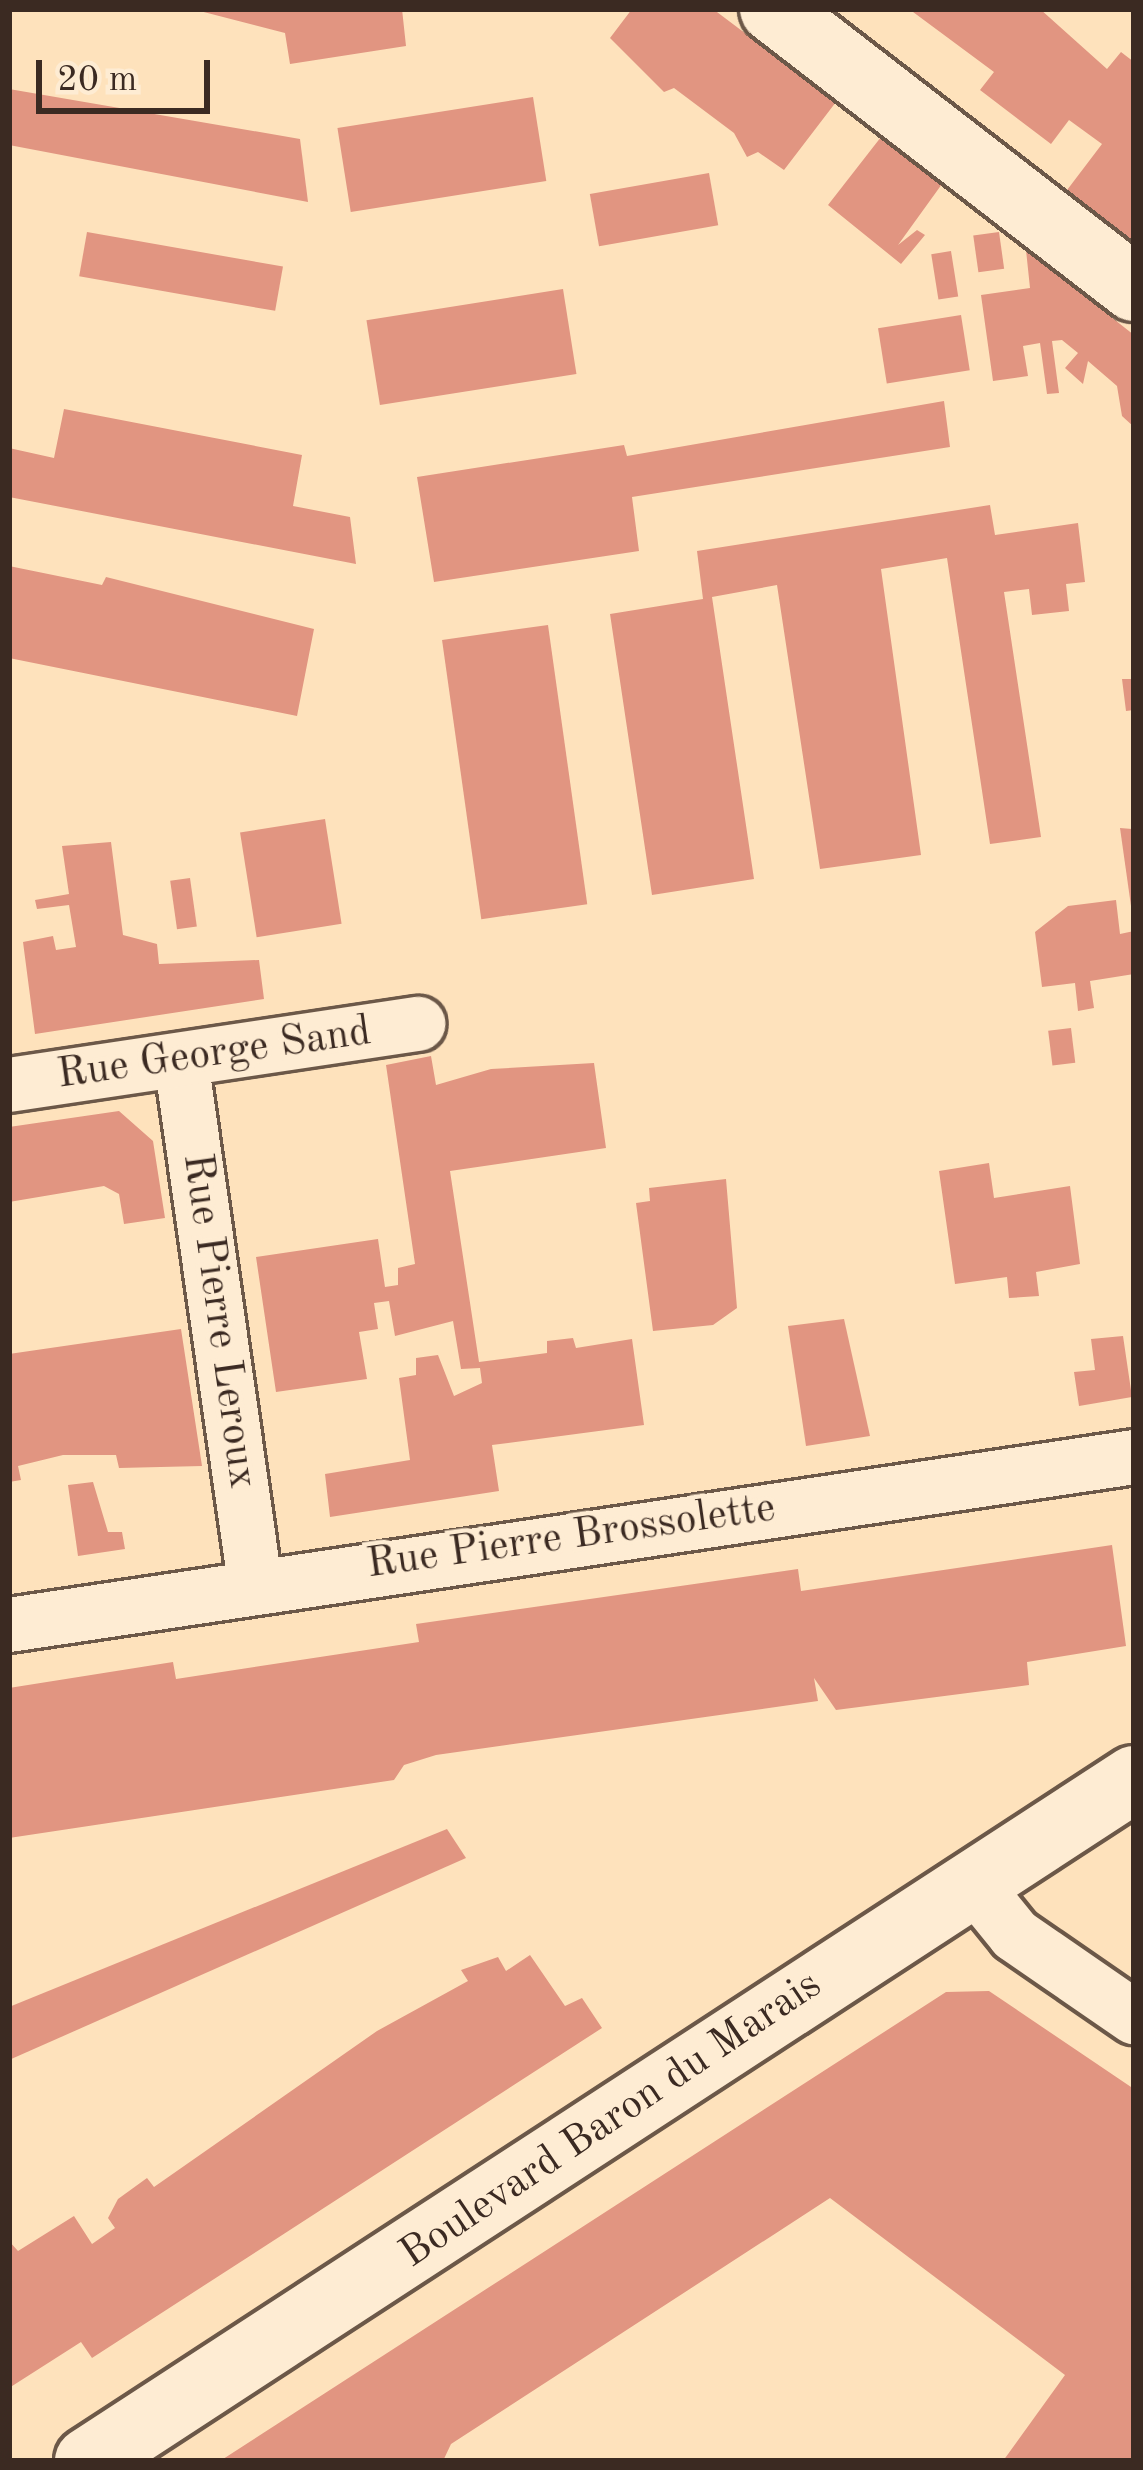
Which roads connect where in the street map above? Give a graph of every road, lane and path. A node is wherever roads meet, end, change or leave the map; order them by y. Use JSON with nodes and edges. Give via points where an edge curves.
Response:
{"nodes":[{"id":1,"x":773,"y":9,"type":"edge"},
{"id":2,"x":1134,"y":288,"type":"edge"},
{"id":3,"x":418,"y":1024,"type":"dead end"},
{"id":4,"x":181,"y":1060,"type":"junction"},
{"id":5,"x":9,"y":1084,"type":"edge"},
{"id":6,"x":1134,"y":1456,"type":"edge"},
{"id":7,"x":255,"y":1583,"type":"junction"},
{"id":8,"x":9,"y":1625,"type":"edge"},
{"id":9,"x":1134,"y":1779,"type":"edge"},
{"id":10,"x":972,"y":1882,"type":"junction"},
{"id":11,"x":1134,"y":2017,"type":"edge"},
{"id":12,"x":88,"y":2461,"type":"edge"}],
"edges":[{"from":1,"to":2,"type":"main road"},
{"from":3,"to":4,"type":"street","name":"Rue George Sand"},
{"from":4,"to":5,"type":"street","name":"Rue George Sand"},
{"from":4,"to":7,"type":"street","name":"Rue Pierre Leroux"},
{"from":6,"to":7,"type":"street","name":"Rue Pierre Brossolette"},
{"from":7,"to":8,"type":"street","name":"Rue Pierre Brossolette"},
{"from":9,"to":10,"type":"main road","name":"Boulevard Baron du Marais"},
{"from":10,"to":11,"type":"street","via":[[1015,1935]]},
{"from":10,"to":12,"type":"main road","name":"Boulevard Baron du Marais"}]}
